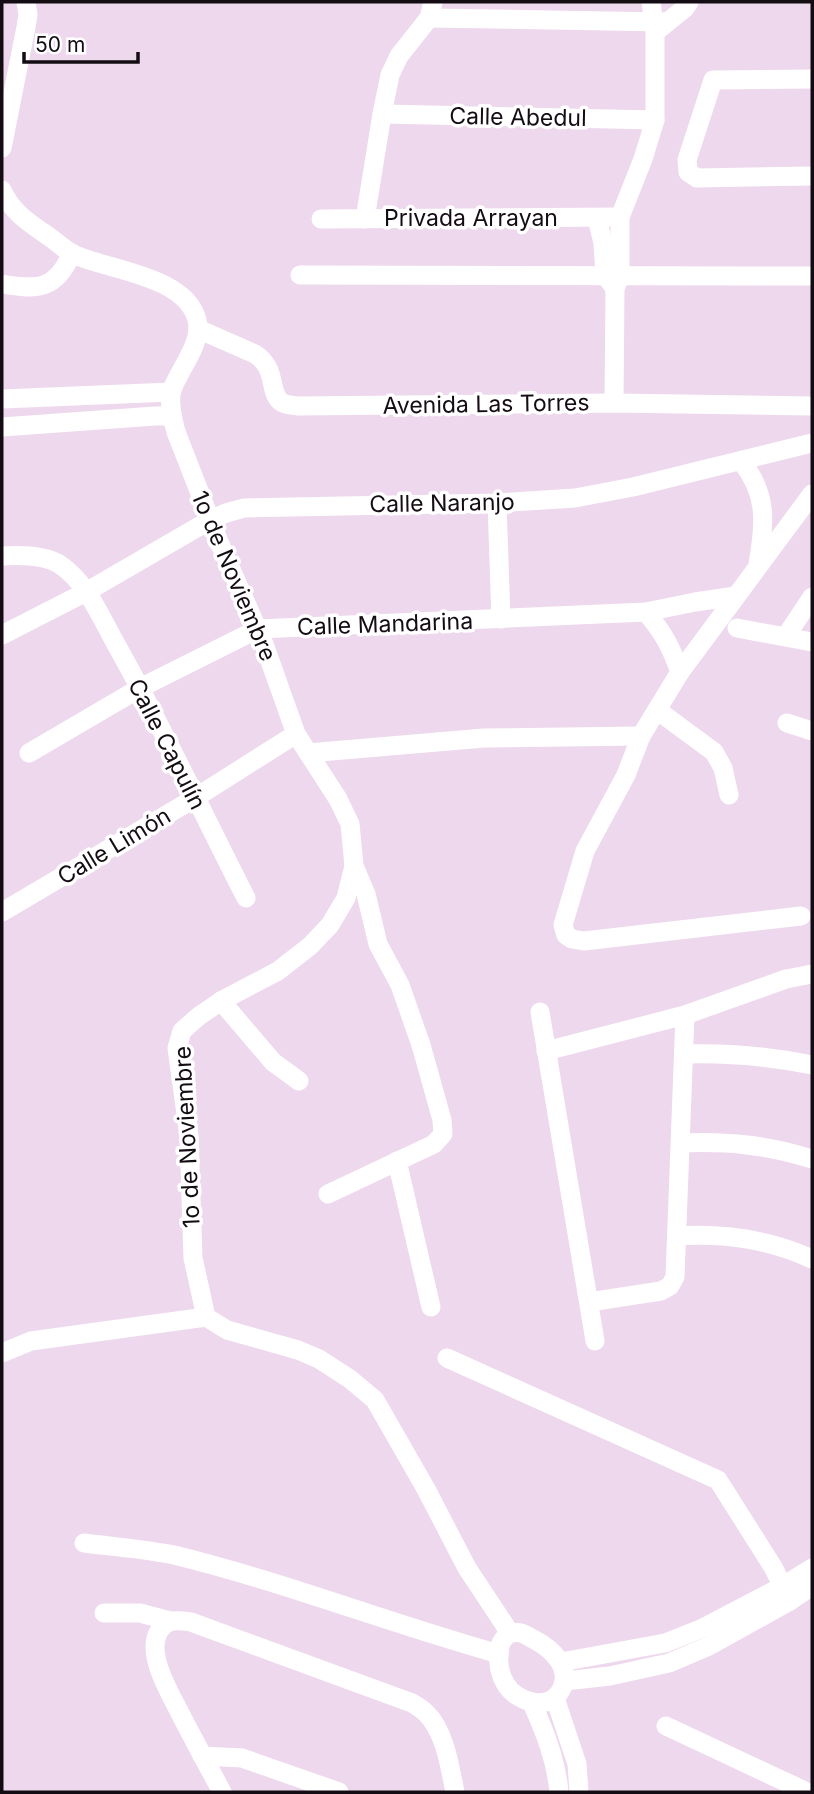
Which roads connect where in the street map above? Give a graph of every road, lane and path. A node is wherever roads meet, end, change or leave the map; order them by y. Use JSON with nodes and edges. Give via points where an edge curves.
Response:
{"nodes":[{"id":1,"x":26,"y":2,"type":"edge"},
{"id":2,"x":651,"y":2,"type":"edge"},
{"id":3,"x":689,"y":2,"type":"edge"},
{"id":4,"x":431,"y":10,"type":"edge"},
{"id":5,"x":528,"y":11,"type":"edge"},
{"id":6,"x":659,"y":26,"type":"junction"},
{"id":7,"x":812,"y":79,"type":"edge"},
{"id":8,"x":382,"y":114,"type":"junction"},
{"id":9,"x":655,"y":120,"type":"junction"},
{"id":10,"x":2,"y":148,"type":"edge"},
{"id":11,"x":812,"y":176,"type":"edge"},
{"id":12,"x":2,"y":190,"type":"edge"},
{"id":13,"x":620,"y":217,"type":"junction"},
{"id":14,"x":597,"y":218,"type":"junction"},
{"id":15,"x":321,"y":219,"type":"dead end"},
{"id":16,"x":365,"y":219,"type":"junction"},
{"id":17,"x":72,"y":253,"type":"junction"},
{"id":18,"x":300,"y":275,"type":"dead end"},
{"id":19,"x":812,"y":276,"type":"edge"},
{"id":20,"x":614,"y":280,"type":"junction"},
{"id":21,"x":2,"y":284,"type":"edge"},
{"id":22,"x":198,"y":329,"type":"junction"},
{"id":23,"x":171,"y":391,"type":"junction"},
{"id":24,"x":2,"y":399,"type":"edge"},
{"id":25,"x":614,"y":403,"type":"junction"},
{"id":26,"x":812,"y":406,"type":"edge"},
{"id":27,"x":172,"y":416,"type":"junction"},
{"id":28,"x":2,"y":427,"type":"edge"},
{"id":29,"x":812,"y":443,"type":"edge"},
{"id":30,"x":741,"y":461,"type":"junction"},
{"id":31,"x":812,"y":494,"type":"edge"},
{"id":32,"x":497,"y":503,"type":"junction"},
{"id":33,"x":210,"y":520,"type":"junction"},
{"id":34,"x":2,"y":556,"type":"edge"},
{"id":35,"x":757,"y":569,"type":"junction"},
{"id":36,"x":86,"y":592,"type":"junction"},
{"id":37,"x":736,"y":596,"type":"junction"},
{"id":38,"x":812,"y":597,"type":"edge"},
{"id":39,"x":646,"y":612,"type":"junction"},
{"id":40,"x":501,"y":619,"type":"junction"},
{"id":41,"x":737,"y":628,"type":"dead end"},
{"id":42,"x":258,"y":629,"type":"junction"},
{"id":43,"x":2,"y":635,"type":"edge"},
{"id":44,"x":786,"y":636,"type":"junction"},
{"id":45,"x":812,"y":642,"type":"edge"},
{"id":46,"x":680,"y":672,"type":"junction"},
{"id":47,"x":140,"y":688,"type":"junction"},
{"id":48,"x":657,"y":710,"type":"junction"},
{"id":49,"x":787,"y":723,"type":"dead end"},
{"id":50,"x":812,"y":731,"type":"edge"},
{"id":51,"x":296,"y":734,"type":"junction"},
{"id":52,"x":641,"y":736,"type":"junction"},
{"id":53,"x":29,"y":753,"type":"dead end"},
{"id":54,"x":308,"y":753,"type":"junction"},
{"id":55,"x":729,"y":795,"type":"dead end"},
{"id":56,"x":195,"y":798,"type":"junction"},
{"id":57,"x":354,"y":866,"type":"junction"},
{"id":58,"x":246,"y":898,"type":"dead end"},
{"id":59,"x":2,"y":912,"type":"edge"},
{"id":60,"x":801,"y":916,"type":"dead end"},
{"id":61,"x":812,"y":974,"type":"edge"},
{"id":62,"x":221,"y":1001,"type":"junction"},
{"id":63,"x":540,"y":1012,"type":"dead end"},
{"id":64,"x":685,"y":1015,"type":"junction"},
{"id":65,"x":546,"y":1051,"type":"junction"},
{"id":66,"x":685,"y":1054,"type":"junction"},
{"id":67,"x":812,"y":1065,"type":"edge"},
{"id":68,"x":299,"y":1081,"type":"dead end"},
{"id":69,"x":681,"y":1143,"type":"junction"},
{"id":70,"x":812,"y":1158,"type":"edge"},
{"id":71,"x":397,"y":1161,"type":"junction"},
{"id":72,"x":328,"y":1194,"type":"dead end"},
{"id":73,"x":677,"y":1236,"type":"junction"},
{"id":74,"x":812,"y":1259,"type":"edge"},
{"id":75,"x":589,"y":1303,"type":"junction"},
{"id":76,"x":431,"y":1307,"type":"dead end"},
{"id":77,"x":206,"y":1317,"type":"junction"},
{"id":78,"x":595,"y":1341,"type":"dead end"},
{"id":79,"x":2,"y":1353,"type":"edge"},
{"id":80,"x":447,"y":1358,"type":"dead end"},
{"id":81,"x":84,"y":1543,"type":"dead end"},
{"id":82,"x":810,"y":1581,"type":"edge"},
{"id":83,"x":787,"y":1594,"type":"junction"},
{"id":84,"x":104,"y":1614,"type":"dead end"},
{"id":85,"x":170,"y":1621,"type":"junction"},
{"id":86,"x":510,"y":1633,"type":"junction"},
{"id":87,"x":665,"y":1643,"type":"junction"},
{"id":88,"x":499,"y":1654,"type":"junction"},
{"id":89,"x":669,"y":1662,"type":"junction"},
{"id":90,"x":560,"y":1680,"type":"junction"},
{"id":91,"x":532,"y":1703,"type":"junction"},
{"id":92,"x":666,"y":1727,"type":"dead end"},
{"id":93,"x":202,"y":1756,"type":"junction"},
{"id":94,"x":222,"y":1792,"type":"edge"},
{"id":95,"x":339,"y":1792,"type":"edge"},
{"id":96,"x":455,"y":1792,"type":"edge"},
{"id":97,"x":559,"y":1792,"type":"edge"},
{"id":98,"x":579,"y":1792,"type":"edge"},
{"id":99,"x":807,"y":1792,"type":"edge"}],
"edges":[{"from":1,"to":10,"type":"street","via":[[28,15]]},
{"from":2,"to":6,"type":"street"},
{"from":3,"to":6,"type":"street"},
{"from":4,"to":5,"type":"street"},
{"from":4,"to":8,"type":"street","via":[[393,66]]},
{"from":5,"to":6,"type":"street"},
{"from":6,"to":9,"type":"street"},
{"from":7,"to":11,"type":"street","via":[[713,80],[687,160],[688,172],[697,178]]},
{"from":8,"to":9,"type":"street","name":"Calle Abedul"},
{"from":8,"to":16,"type":"street"},
{"from":9,"to":13,"type":"street"},
{"from":12,"to":17,"type":"street","via":[[18,215]]},
{"from":13,"to":14,"type":"street","name":"Privada Arrayan"},
{"from":13,"to":20,"type":"street"},
{"from":14,"to":16,"type":"street","name":"Privada Arrayan"},
{"from":14,"to":20,"type":"street"},
{"from":15,"to":16,"type":"street","name":"Privada Arrayan"},
{"from":17,"to":21,"type":"street","via":[[59,277],[47,284]]},
{"from":17,"to":22,"type":"street","via":[[168,287],[191,308]]},
{"from":18,"to":20,"type":"street"},
{"from":19,"to":20,"type":"street"},
{"from":20,"to":25,"type":"street"},
{"from":22,"to":23,"type":"street","name":"1o de Noviembre"},
{"from":22,"to":25,"type":"street","name":"Avenida Las Torres","via":[[263,359],[276,397],[297,406]]},
{"from":23,"to":24,"type":"street"},
{"from":23,"to":27,"type":"street","name":"1o de Noviembre"},
{"from":25,"to":26,"type":"street","name":"Avenida Las Torres"},
{"from":27,"to":28,"type":"street"},
{"from":27,"to":33,"type":"street","name":"1o de Noviembre"},
{"from":29,"to":30,"type":"street","name":"Calle Naranjo"},
{"from":30,"to":32,"type":"street","name":"Calle Naranjo","via":[[575,499]]},
{"from":30,"to":35,"type":"street","via":[[759,490],[763,509]]},
{"from":31,"to":35,"type":"street"},
{"from":32,"to":33,"type":"street","name":"Calle Naranjo","via":[[244,508]]},
{"from":32,"to":40,"type":"street"},
{"from":33,"to":36,"type":"street","name":"Calle Naranjo"},
{"from":33,"to":42,"type":"street","name":"1o de Noviembre"},
{"from":34,"to":36,"type":"street","via":[[26,555],[57,563]]},
{"from":35,"to":37,"type":"street"},
{"from":36,"to":43,"type":"street","name":"Calle Naranjo"},
{"from":36,"to":47,"type":"street","name":"Calle Capulín"},
{"from":37,"to":39,"type":"street","name":"Calle Mandarina"},
{"from":37,"to":46,"type":"street"},
{"from":38,"to":44,"type":"street"},
{"from":39,"to":40,"type":"street","name":"Calle Mandarina"},
{"from":39,"to":46,"type":"street","via":[[664,634]]},
{"from":40,"to":42,"type":"street","name":"Calle Mandarina"},
{"from":41,"to":44,"type":"street"},
{"from":42,"to":47,"type":"street","name":"Calle Mandarina"},
{"from":42,"to":51,"type":"street","name":"1o de Noviembre"},
{"from":44,"to":45,"type":"street"},
{"from":46,"to":48,"type":"street"},
{"from":47,"to":53,"type":"street","name":"Calle Mandarina"},
{"from":47,"to":56,"type":"street","name":"Calle Capulín"},
{"from":48,"to":52,"type":"street"},
{"from":48,"to":55,"type":"street","via":[[714,752]]},
{"from":49,"to":50,"type":"street"},
{"from":51,"to":54,"type":"street","name":"1o de Noviembre"},
{"from":51,"to":56,"type":"street","name":"Calle Limón"},
{"from":52,"to":54,"type":"street","via":[[484,738]]},
{"from":52,"to":60,"type":"street","via":[[626,775],[585,851],[564,925],[566,935],[584,941]]},
{"from":54,"to":57,"type":"street","name":"1o de Noviembre","via":[[350,824]]},
{"from":56,"to":58,"type":"street","name":"Calle Capulín"},
{"from":56,"to":59,"type":"street","name":"Calle Limón"},
{"from":57,"to":62,"type":"street","name":"1o de Noviembre","via":[[346,898],[310,946],[278,971]]},
{"from":57,"to":71,"type":"street","via":[[378,944],[400,985],[421,1045],[442,1120],[443,1134],[434,1144]]},
{"from":61,"to":64,"type":"street"},
{"from":62,"to":68,"type":"street","via":[[273,1062]]},
{"from":62,"to":77,"type":"street","name":"1o de Noviembre","via":[[182,1031],[177,1048],[189,1136],[193,1258]]},
{"from":63,"to":65,"type":"street"},
{"from":64,"to":65,"type":"street"},
{"from":64,"to":66,"type":"street"},
{"from":65,"to":75,"type":"street"},
{"from":66,"to":67,"type":"street","via":[[732,1053]]},
{"from":66,"to":69,"type":"street"},
{"from":69,"to":70,"type":"street","via":[[751,1144]]},
{"from":69,"to":73,"type":"street"},
{"from":71,"to":72,"type":"street"},
{"from":71,"to":76,"type":"street"},
{"from":73,"to":74,"type":"street","via":[[736,1236]]},
{"from":73,"to":75,"type":"street","via":[[675,1278],[670,1286]]},
{"from":75,"to":78,"type":"street"},
{"from":77,"to":79,"type":"street","via":[[31,1342]]},
{"from":77,"to":86,"type":"street","via":[[227,1330],[319,1359],[374,1400],[467,1568]]},
{"from":80,"to":83,"type":"street","via":[[718,1480]]},
{"from":81,"to":88,"type":"street","via":[[176,1555]]},
{"from":82,"to":83,"type":"street"},
{"from":83,"to":87,"type":"street"},
{"from":83,"to":89,"type":"street","via":[[709,1646]]},
{"from":84,"to":85,"type":"street","via":[[140,1614]]},
{"from":85,"to":93,"type":"street","via":[[156,1636],[155,1653]]},
{"from":85,"to":96,"type":"street","via":[[191,1622],[412,1703],[428,1714],[438,1731]]},
{"from":86,"to":88,"type":"street","via":[[502,1639]]},
{"from":86,"to":90,"type":"street","via":[[521,1633],[549,1648]]},
{"from":87,"to":89,"type":"street"},
{"from":87,"to":90,"type":"street"},
{"from":88,"to":91,"type":"street","via":[[505,1684]]},
{"from":89,"to":90,"type":"street"},
{"from":90,"to":91,"type":"street","via":[[544,1703]]},
{"from":90,"to":98,"type":"street"},
{"from":91,"to":97,"type":"street","via":[[547,1735]]},
{"from":92,"to":99,"type":"street"},
{"from":93,"to":94,"type":"street"},
{"from":93,"to":95,"type":"street","via":[[242,1758]]}]}
